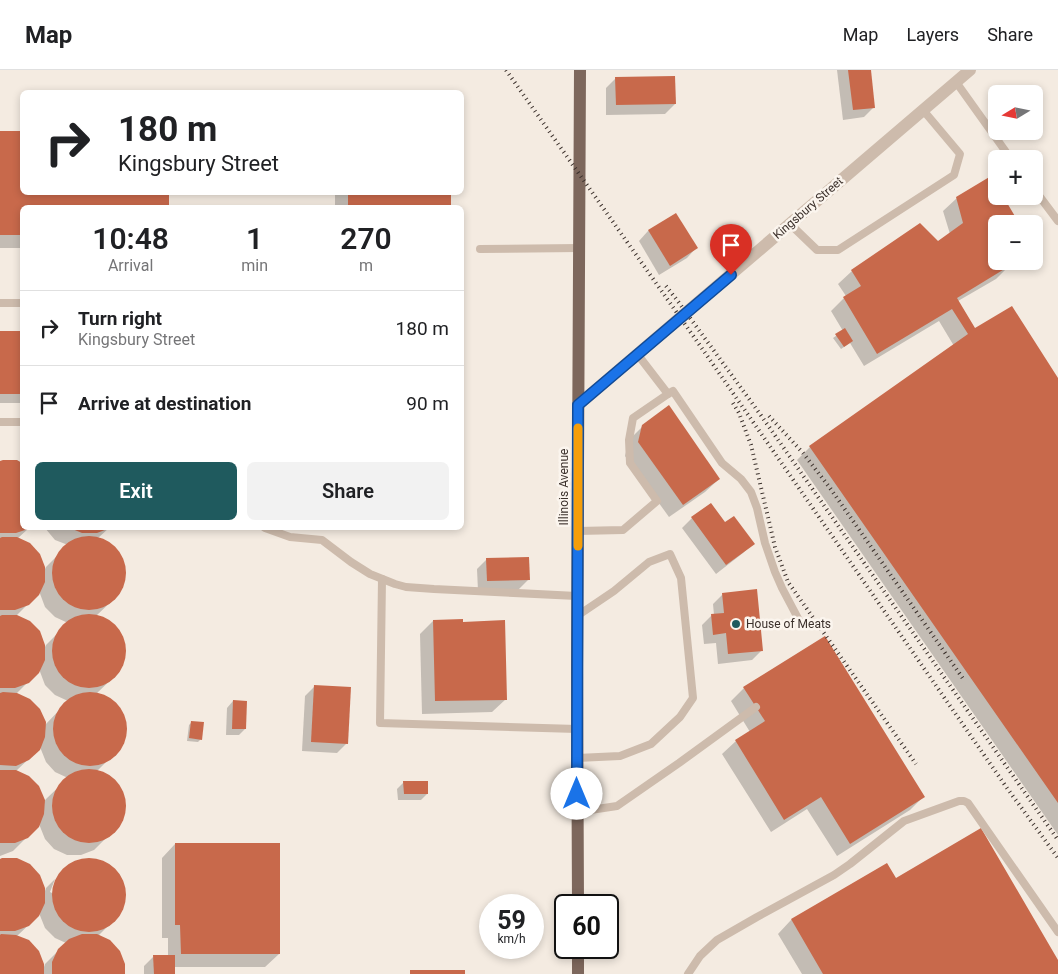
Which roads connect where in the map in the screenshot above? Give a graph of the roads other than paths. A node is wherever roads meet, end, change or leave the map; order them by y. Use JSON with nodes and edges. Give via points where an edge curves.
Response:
{"nodes":[{"id":1,"x":580,"y":70,"type":"edge"},
{"id":2,"x":970,"y":70,"type":"edge"},
{"id":3,"x":956,"y":82,"type":"junction"},
{"id":4,"x":923,"y":110,"type":"junction"},
{"id":5,"x":1005,"y":150,"type":"edge"},
{"id":6,"x":1043,"y":201,"type":"edge"},
{"id":7,"x":1058,"y":221,"type":"edge"},
{"id":8,"x":790,"y":224,"type":"junction"},
{"id":9,"x":579,"y":248,"type":"junction"},
{"id":10,"x":480,"y":249,"type":"dead end"},
{"id":11,"x":0,"y":303,"type":"edge"},
{"id":12,"x":20,"y":303,"type":"edge"},
{"id":13,"x":638,"y":355,"type":"junction"},
{"id":14,"x":668,"y":394,"type":"junction"},
{"id":15,"x":578,"y":405,"type":"junction"},
{"id":16,"x":0,"y":422,"type":"edge"},
{"id":17,"x":20,"y":422,"type":"edge"},
{"id":18,"x":271,"y":530,"type":"edge"},
{"id":19,"x":578,"y":530,"type":"junction"},
{"id":20,"x":382,"y":579,"type":"junction"},
{"id":21,"x":577,"y":596,"type":"junction"},
{"id":22,"x":577,"y":616,"type":"junction"},
{"id":23,"x":801,"y":624,"type":"dead end"},
{"id":24,"x":756,"y":707,"type":"dead end"},
{"id":25,"x":577,"y":729,"type":"junction"},
{"id":26,"x":577,"y":758,"type":"junction"},
{"id":27,"x":577,"y":812,"type":"junction"},
{"id":28,"x":578,"y":894,"type":"edge"},
{"id":29,"x":1058,"y":932,"type":"edge"},
{"id":30,"x":578,"y":959,"type":"edge"},
{"id":31,"x":578,"y":974,"type":"edge"},
{"id":32,"x":688,"y":974,"type":"edge"}],
"edges":[{"from":1,"to":9,"type":"main road","name":"Illinois Avenue"},
{"from":2,"to":3,"type":"street","name":"Kingsbury Street"},
{"from":3,"to":4,"type":"street","name":"Kingsbury Street"},
{"from":3,"to":5,"type":"lane"},
{"from":4,"to":8,"type":"street","name":"Kingsbury Street"},
{"from":4,"to":8,"type":"lane","via":[[960,154],[954,175],[838,250],[817,250]]},
{"from":6,"to":7,"type":"lane"},
{"from":8,"to":13,"type":"street","name":"Kingsbury Street"},
{"from":9,"to":10,"type":"lane"},
{"from":9,"to":15,"type":"main road","name":"Illinois Avenue"},
{"from":11,"to":12,"type":"lane"},
{"from":13,"to":14,"type":"lane"},
{"from":13,"to":15,"type":"street","name":"Kingsbury Street"},
{"from":14,"to":19,"type":"lane","via":[[634,418],[629,440],[630,463],[657,501],[623,530]]},
{"from":14,"to":23,"type":"lane","via":[[673,391],[722,463],[751,492],[775,572]]},
{"from":15,"to":19,"type":"main road","name":"Illinois Avenue"},
{"from":16,"to":17,"type":"lane"},
{"from":18,"to":20,"type":"lane","via":[[290,537],[322,540],[351,562]]},
{"from":19,"to":21,"type":"main road","name":"Illinois Avenue"},
{"from":20,"to":21,"type":"lane","via":[[406,587],[434,590]]},
{"from":20,"to":25,"type":"lane","via":[[380,723]]},
{"from":21,"to":22,"type":"main road","name":"Illinois Avenue"},
{"from":22,"to":25,"type":"main road","name":"Illinois Avenue"},
{"from":22,"to":26,"type":"lane","via":[[649,562],[670,554],[681,578],[692,698],[680,717],[651,744],[620,756]]},
{"from":24,"to":27,"type":"lane","via":[[617,806]]},
{"from":25,"to":26,"type":"main road","name":"Illinois Avenue"},
{"from":26,"to":27,"type":"main road","name":"Illinois Avenue"},
{"from":27,"to":28,"type":"main road","name":"Illinois Avenue"},
{"from":29,"to":32,"type":"lane","via":[[968,803],[959,801],[904,821],[834,875],[717,940],[700,956]]},
{"from":30,"to":31,"type":"main road"}]}
